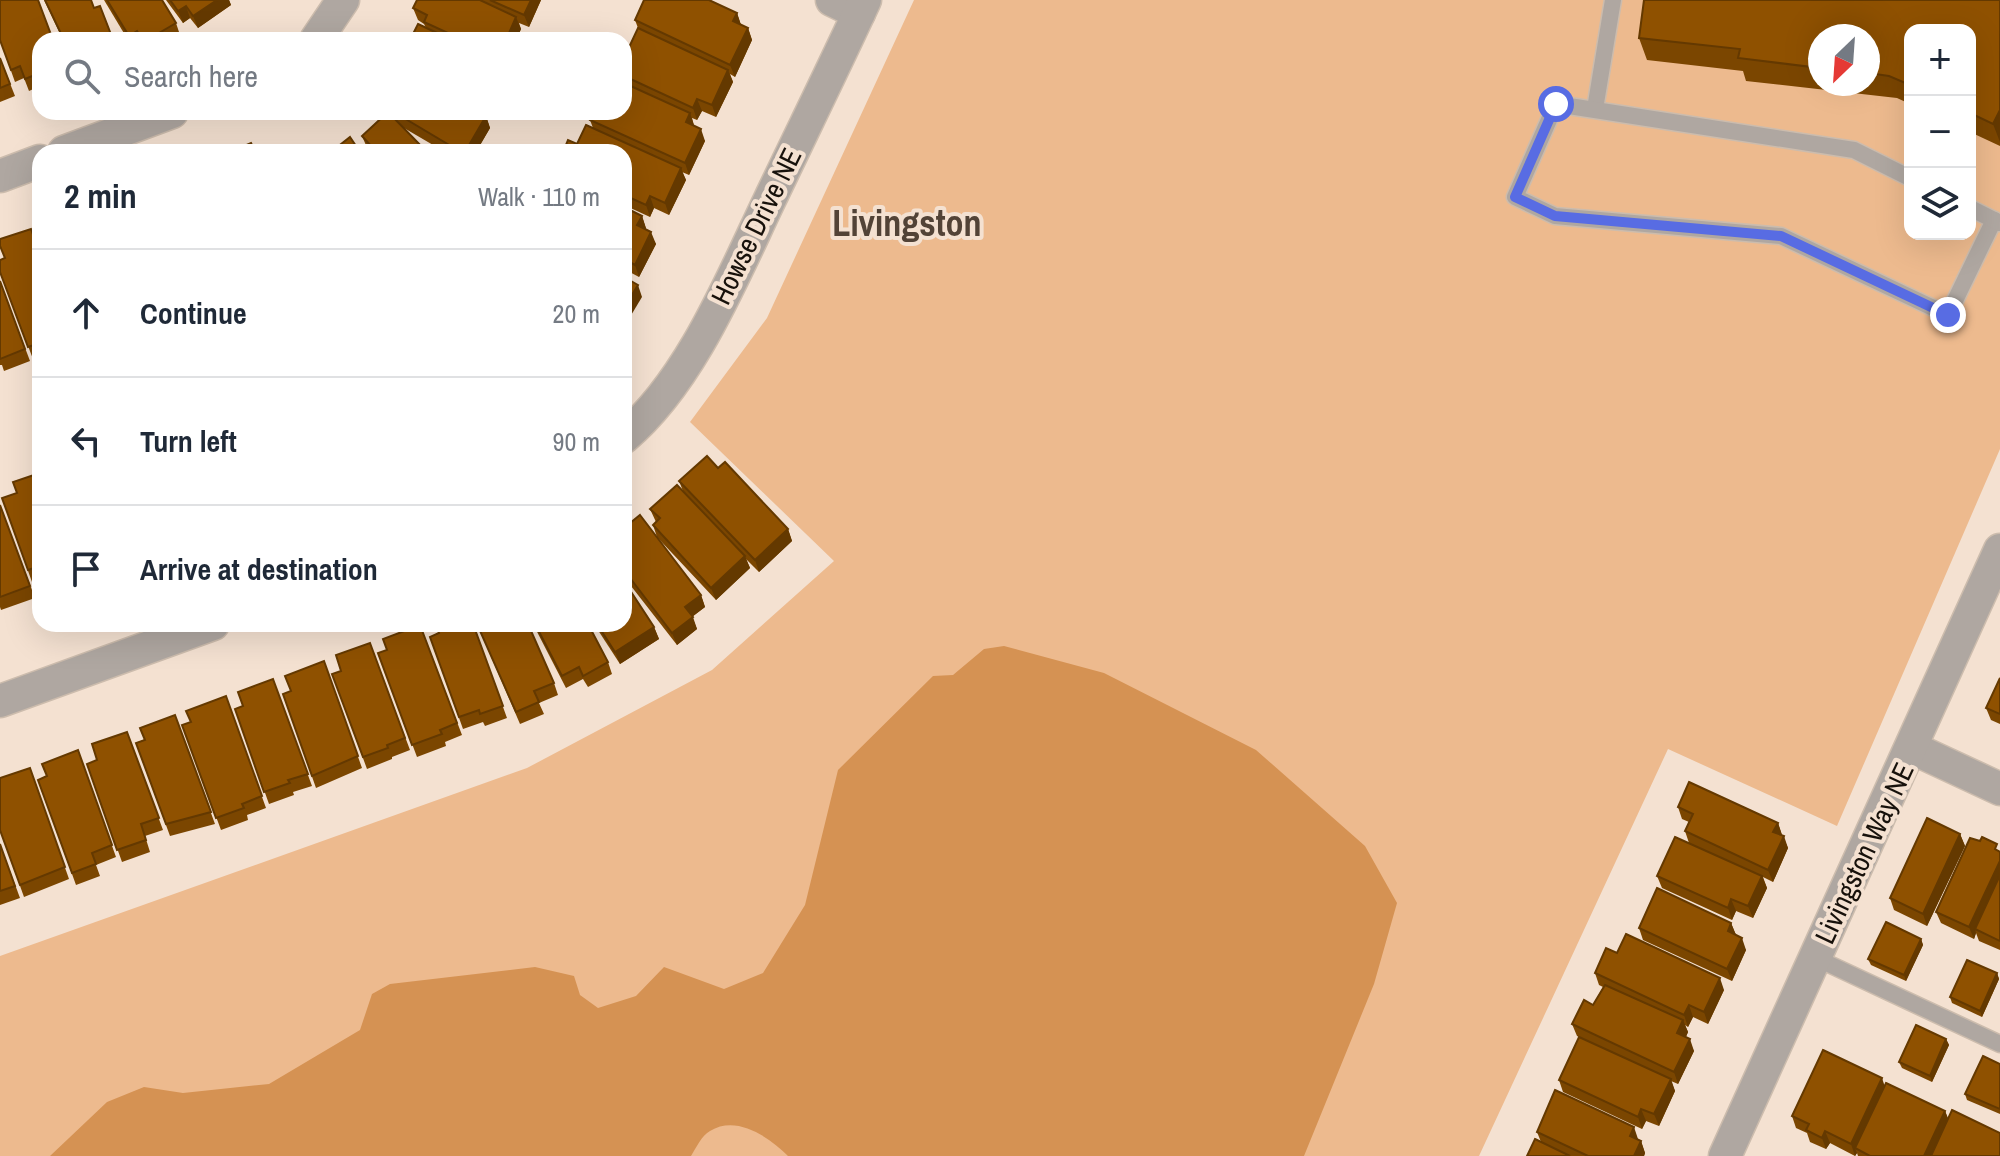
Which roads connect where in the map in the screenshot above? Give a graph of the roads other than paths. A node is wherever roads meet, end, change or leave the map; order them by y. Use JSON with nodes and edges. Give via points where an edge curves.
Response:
{"nodes":[{"id":1,"x":343,"y":0,"type":"edge"},
{"id":2,"x":1613,"y":0,"type":"edge"},
{"id":3,"x":852,"y":4,"type":"edge"},
{"id":4,"x":321,"y":32,"type":"edge"},
{"id":5,"x":1595,"y":109,"type":"junction"},
{"id":6,"x":150,"y":120,"type":"edge"},
{"id":7,"x":86,"y":144,"type":"edge"},
{"id":8,"x":32,"y":164,"type":"edge"},
{"id":9,"x":1904,"y":175,"type":"edge"},
{"id":10,"x":0,"y":176,"type":"edge"},
{"id":11,"x":1976,"y":211,"type":"edge"},
{"id":12,"x":1997,"y":221,"type":"edge"},
{"id":13,"x":632,"y":428,"type":"edge"},
{"id":14,"x":2000,"y":550,"type":"edge"},
{"id":15,"x":191,"y":632,"type":"edge"},
{"id":16,"x":0,"y":701,"type":"edge"},
{"id":17,"x":1912,"y":748,"type":"junction"},
{"id":18,"x":2000,"y":789,"type":"edge"},
{"id":19,"x":1816,"y":958,"type":"junction"},
{"id":20,"x":2000,"y":1044,"type":"edge"},
{"id":21,"x":1725,"y":1156,"type":"edge"}],
"edges":[{"from":1,"to":4,"type":"street"},
{"from":2,"to":5,"type":"lane"},
{"from":3,"to":13,"type":"street","name":"Howse Drive NE","via":[[701,336],[667,389]]},
{"from":5,"to":9,"type":"lane","via":[[1854,150]]},
{"from":5,"to":12,"type":"lane","via":[[1556,104],[1515,197],[1555,216],[1781,236],[1948,315]]},
{"from":6,"to":7,"type":"street"},
{"from":8,"to":10,"type":"street"},
{"from":11,"to":12,"type":"lane"},
{"from":14,"to":17,"type":"street","name":"Livingston Way NE"},
{"from":15,"to":16,"type":"street"},
{"from":17,"to":18,"type":"street"},
{"from":17,"to":19,"type":"street","name":"Livingston Way NE"},
{"from":19,"to":20,"type":"lane"},
{"from":19,"to":21,"type":"street","name":"Livingston Way NE"}]}
